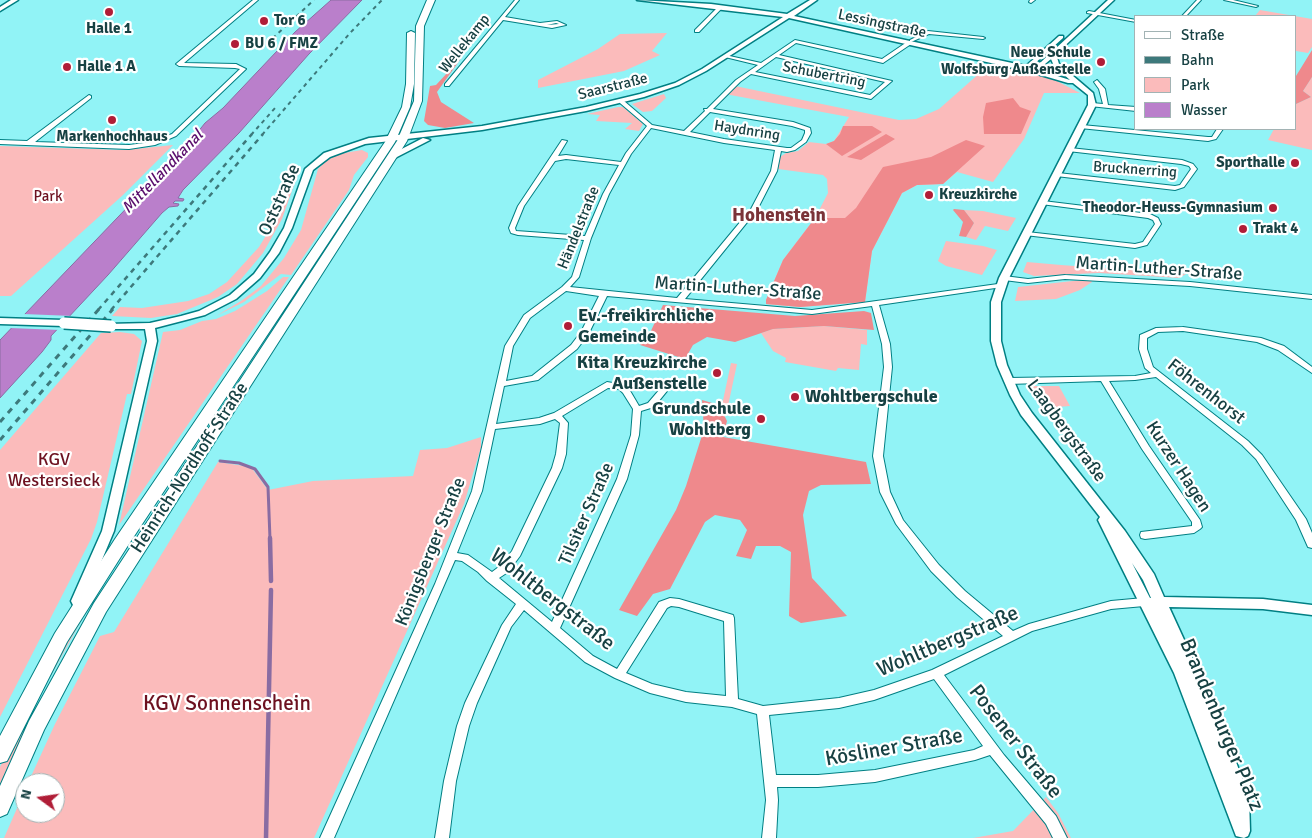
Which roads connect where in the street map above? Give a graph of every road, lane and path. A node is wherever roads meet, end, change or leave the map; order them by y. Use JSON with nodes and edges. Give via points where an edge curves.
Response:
{"nodes":[{"id":1,"x":15,"y":0,"type":"edge"},
{"id":2,"x":256,"y":0,"type":"edge"},
{"id":3,"x":422,"y":0,"type":"edge"},
{"id":4,"x":431,"y":0,"type":"edge"},
{"id":5,"x":517,"y":0,"type":"edge"},
{"id":6,"x":640,"y":0,"type":"edge"},
{"id":7,"x":679,"y":0,"type":"edge"},
{"id":8,"x":814,"y":0,"type":"edge"},
{"id":9,"x":822,"y":0,"type":"edge"},
{"id":10,"x":1104,"y":0,"type":"edge"},
{"id":11,"x":1111,"y":0,"type":"edge"},
{"id":12,"x":1199,"y":0,"type":"edge"},
{"id":13,"x":1226,"y":0,"type":"edge"},
{"id":14,"x":671,"y":1,"type":"edge"},
{"id":15,"x":1256,"y":6,"type":"dead end"},
{"id":16,"x":721,"y":7,"type":"junction"},
{"id":17,"x":0,"y":9,"type":"edge"},
{"id":18,"x":1092,"y":13,"type":"junction"},
{"id":19,"x":1185,"y":15,"type":"edge"},
{"id":20,"x":792,"y":16,"type":"junction"},
{"id":21,"x":502,"y":18,"type":"junction"},
{"id":22,"x":1134,"y":21,"type":"edge"},
{"id":23,"x":542,"y":24,"type":"dead end"},
{"id":24,"x":697,"y":31,"type":"dead end"},
{"id":25,"x":984,"y":38,"type":"dead end"},
{"id":26,"x":911,"y":42,"type":"junction"},
{"id":27,"x":1053,"y":54,"type":"junction"},
{"id":28,"x":774,"y":55,"type":"junction"},
{"id":29,"x":727,"y":56,"type":"junction"},
{"id":30,"x":760,"y":64,"type":"junction"},
{"id":31,"x":1031,"y":67,"type":"junction"},
{"id":32,"x":749,"y":72,"type":"junction"},
{"id":33,"x":1097,"y":82,"type":"dead end"},
{"id":34,"x":447,"y":85,"type":"dead end"},
{"id":35,"x":1082,"y":86,"type":"junction"},
{"id":36,"x":89,"y":97,"type":"dead end"},
{"id":37,"x":622,"y":102,"type":"junction"},
{"id":38,"x":1092,"y":103,"type":"junction"},
{"id":39,"x":1106,"y":107,"type":"junction"},
{"id":40,"x":1134,"y":109,"type":"edge"},
{"id":41,"x":706,"y":110,"type":"junction"},
{"id":42,"x":411,"y":123,"type":"junction"},
{"id":43,"x":399,"y":124,"type":"junction"},
{"id":44,"x":650,"y":126,"type":"junction"},
{"id":45,"x":1082,"y":127,"type":"junction"},
{"id":46,"x":1219,"y":130,"type":"edge"},
{"id":47,"x":445,"y":133,"type":"junction"},
{"id":48,"x":686,"y":133,"type":"junction"},
{"id":49,"x":430,"y":138,"type":"junction"},
{"id":50,"x":403,"y":139,"type":"junction"},
{"id":51,"x":391,"y":141,"type":"junction"},
{"id":52,"x":0,"y":142,"type":"edge"},
{"id":53,"x":564,"y":142,"type":"dead end"},
{"id":54,"x":29,"y":143,"type":"junction"},
{"id":55,"x":363,"y":143,"type":"junction"},
{"id":56,"x":778,"y":150,"type":"junction"},
{"id":57,"x":1070,"y":150,"type":"junction"},
{"id":58,"x":386,"y":157,"type":"junction"},
{"id":59,"x":553,"y":159,"type":"junction"},
{"id":60,"x":622,"y":164,"type":"junction"},
{"id":61,"x":1058,"y":175,"type":"junction"},
{"id":62,"x":1043,"y":203,"type":"junction"},
{"id":63,"x":1027,"y":234,"type":"junction"},
{"id":64,"x":588,"y":238,"type":"junction"},
{"id":65,"x":1003,"y":282,"type":"junction"},
{"id":66,"x":564,"y":288,"type":"junction"},
{"id":67,"x":968,"y":291,"type":"junction"},
{"id":68,"x":604,"y":294,"type":"junction"},
{"id":69,"x":998,"y":296,"type":"junction"},
{"id":70,"x":1312,"y":297,"type":"edge"},
{"id":71,"x":679,"y":301,"type":"junction"},
{"id":72,"x":875,"y":304,"type":"junction"},
{"id":73,"x":4,"y":321,"type":"edge"},
{"id":74,"x":150,"y":326,"type":"junction"},
{"id":75,"x":1312,"y":371,"type":"edge"},
{"id":76,"x":1156,"y":375,"type":"junction"},
{"id":77,"x":1104,"y":379,"type":"junction"},
{"id":78,"x":1009,"y":381,"type":"junction"},
{"id":79,"x":501,"y":384,"type":"junction"},
{"id":80,"x":663,"y":392,"type":"dead end"},
{"id":81,"x":636,"y":409,"type":"junction"},
{"id":82,"x":557,"y":414,"type":"junction"},
{"id":83,"x":491,"y":427,"type":"junction"},
{"id":84,"x":1097,"y":505,"type":"junction"},
{"id":85,"x":108,"y":531,"type":"junction"},
{"id":86,"x":1145,"y":535,"type":"dead end"},
{"id":87,"x":1312,"y":544,"type":"edge"},
{"id":88,"x":127,"y":550,"type":"junction"},
{"id":89,"x":451,"y":556,"type":"junction"},
{"id":90,"x":492,"y":578,"type":"junction"},
{"id":91,"x":1160,"y":601,"type":"junction"},
{"id":92,"x":1144,"y":602,"type":"junction"},
{"id":93,"x":522,"y":604,"type":"junction"},
{"id":94,"x":1312,"y":610,"type":"edge"},
{"id":95,"x":554,"y":628,"type":"junction"},
{"id":96,"x":65,"y":632,"type":"junction"},
{"id":97,"x":1011,"y":636,"type":"junction"},
{"id":98,"x":936,"y":673,"type":"junction"},
{"id":99,"x":619,"y":675,"type":"junction"},
{"id":100,"x":732,"y":702,"type":"junction"},
{"id":101,"x":763,"y":711,"type":"junction"},
{"id":102,"x":992,"y":748,"type":"junction"},
{"id":103,"x":0,"y":755,"type":"edge"},
{"id":104,"x":770,"y":781,"type":"junction"},
{"id":105,"x":0,"y":808,"type":"edge"},
{"id":106,"x":1244,"y":835,"type":"edge"},
{"id":107,"x":327,"y":838,"type":"edge"},
{"id":108,"x":442,"y":838,"type":"edge"},
{"id":109,"x":769,"y":838,"type":"edge"},
{"id":110,"x":1060,"y":838,"type":"edge"}],
"edges":[{"from":1,"to":17,"type":"street"},
{"from":2,"to":54,"type":"street","via":[[179,64],[243,69],[174,135],[159,142],[129,147]]},
{"from":3,"to":43,"type":"main road","name":"Heinrich-Nordhoff-Straße","via":[[414,16],[409,91]]},
{"from":4,"to":42,"type":"main road","name":"Heinrich-Nordhoff-Straße","via":[[420,26],[420,88]]},
{"from":5,"to":21,"type":"street","name":"Wellekamp"},
{"from":6,"to":14,"type":"street","name":"Lessingstraße"},
{"from":7,"to":20,"type":"street","name":"Lessingstraße"},
{"from":8,"to":20,"type":"street"},
{"from":9,"to":20,"type":"street"},
{"from":10,"to":18,"type":"street"},
{"from":11,"to":18,"type":"street"},
{"from":12,"to":19,"type":"street"},
{"from":13,"to":15,"type":"street"},
{"from":14,"to":16,"type":"street","name":"Lessingstraße"},
{"from":16,"to":20,"type":"street","name":"Lessingstraße"},
{"from":16,"to":24,"type":"street"},
{"from":18,"to":22,"type":"street"},
{"from":18,"to":27,"type":"street"},
{"from":18,"to":31,"type":"street"},
{"from":20,"to":26,"type":"street","name":"Lessingstraße"},
{"from":20,"to":29,"type":"street","name":"Saarstraße"},
{"from":21,"to":23,"type":"street","name":"Wellekamp"},
{"from":21,"to":34,"type":"street","name":"Wellekamp"},
{"from":25,"to":26,"type":"street","name":"Lessingstraße","via":[[928,32]]},
{"from":26,"to":28,"type":"street","via":[[883,61],[795,41]]},
{"from":26,"to":31,"type":"street","name":"Lessingstraße"},
{"from":27,"to":31,"type":"street"},
{"from":27,"to":35,"type":"street","via":[[1056,64]]},
{"from":28,"to":30,"type":"street","name":"Schubertring"},
{"from":28,"to":32,"type":"street","name":"Schubertring","via":[[889,80],[871,97]]},
{"from":29,"to":30,"type":"street","name":"Schubertring"},
{"from":29,"to":37,"type":"street","name":"Saarstraße","via":[[677,84]]},
{"from":30,"to":32,"type":"street","name":"Schubertring"},
{"from":31,"to":35,"type":"street","via":[[1060,75]]},
{"from":31,"to":38,"type":"street","via":[[1070,82]]},
{"from":32,"to":41,"type":"street","name":"Haydnring"},
{"from":33,"to":39,"type":"street"},
{"from":35,"to":38,"type":"street","via":[[1091,94]]},
{"from":36,"to":54,"type":"street"},
{"from":37,"to":44,"type":"street","name":"Haydnring"},
{"from":37,"to":47,"type":"street","name":"Saarstraße"},
{"from":38,"to":39,"type":"street"},
{"from":38,"to":45,"type":"street","name":"Laagbergstraße"},
{"from":39,"to":40,"type":"street"},
{"from":41,"to":48,"type":"street","name":"Haydnring"},
{"from":41,"to":56,"type":"street","name":"Haydnring","via":[[808,129],[804,141],[793,149]]},
{"from":42,"to":47,"type":"street","via":[[421,131]]},
{"from":42,"to":50,"type":"main road","name":"Heinrich-Nordhoff-Straße"},
{"from":43,"to":51,"type":"main road","name":"Heinrich-Nordhoff-Straße"},
{"from":43,"to":55,"type":"street"},
{"from":44,"to":48,"type":"street","name":"Haydnring"},
{"from":44,"to":60,"type":"street","name":"Händelstraße"},
{"from":45,"to":46,"type":"street","via":[[1208,139],[1214,138]]},
{"from":45,"to":57,"type":"street","name":"Laagbergstraße"},
{"from":47,"to":49,"type":"street","name":"Saarstraße"},
{"from":47,"to":50,"type":"street","name":"Saarstraße"},
{"from":48,"to":56,"type":"street","name":"Haydnring"},
{"from":49,"to":50,"type":"street","name":"Saarstraße"},
{"from":49,"to":58,"type":"street","name":"Saarstraße"},
{"from":50,"to":51,"type":"street"},
{"from":50,"to":58,"type":"main road","name":"Heinrich-Nordhoff-Straße"},
{"from":51,"to":55,"type":"street"},
{"from":51,"to":58,"type":"main road","name":"Heinrich-Nordhoff-Straße"},
{"from":52,"to":54,"type":"street"},
{"from":53,"to":59,"type":"street"},
{"from":55,"to":58,"type":"street"},
{"from":55,"to":74,"type":"street","name":"Oststraße","via":[[327,155],[309,169],[288,228],[267,265],[248,285],[202,313]]},
{"from":56,"to":71,"type":"street","via":[[774,171],[754,210]]},
{"from":57,"to":61,"type":"street","name":"Laagbergstraße"},
{"from":57,"to":61,"type":"street","name":"Brucknerring","via":[[1182,162],[1191,164],[1194,169],[1182,186],[1175,188]]},
{"from":58,"to":88,"type":"main road","name":"Heinrich-Nordhoff-Straße"},
{"from":59,"to":60,"type":"street","via":[[566,157]]},
{"from":59,"to":64,"type":"street","via":[[521,206],[513,232]]},
{"from":60,"to":64,"type":"street","name":"Händelstraße"},
{"from":61,"to":62,"type":"street","name":"Laagbergstraße"},
{"from":62,"to":63,"type":"street","name":"Laagbergstraße"},
{"from":62,"to":63,"type":"street","via":[[1150,216],[1158,224],[1146,244],[1135,246]]},
{"from":63,"to":65,"type":"street","name":"Laagbergstraße"},
{"from":64,"to":66,"type":"street","name":"Händelstraße","via":[[578,272]]},
{"from":65,"to":67,"type":"street","name":"Martin-Luther-Straße"},
{"from":65,"to":69,"type":"street","name":"Laagbergstraße"},
{"from":65,"to":70,"type":"street","name":"Martin-Luther-Straße","via":[[1098,278]]},
{"from":66,"to":68,"type":"street","name":"Martin-Luther-Straße"},
{"from":66,"to":79,"type":"street","name":"Königsberger Straße","via":[[522,323],[509,346]]},
{"from":67,"to":69,"type":"street","name":"Martin-Luther-Straße"},
{"from":67,"to":72,"type":"street","name":"Martin-Luther-Straße"},
{"from":68,"to":71,"type":"street","name":"Martin-Luther-Straße"},
{"from":68,"to":79,"type":"street","via":[[585,333],[574,347],[535,378]]},
{"from":69,"to":78,"type":"street","name":"Laagbergstraße","via":[[996,342]]},
{"from":71,"to":72,"type":"street","name":"Martin-Luther-Straße","via":[[812,312]]},
{"from":72,"to":97,"type":"street","via":[[882,324],[887,360],[878,456],[885,492],[899,522],[930,561],[961,594]]},
{"from":73,"to":74,"type":"street","name":"Oststraße","bridge":true},
{"from":74,"to":85,"type":"street","via":[[152,341]]},
{"from":75,"to":76,"type":"street","name":"Föhrenhorst","via":[[1281,348],[1264,341],[1167,329],[1146,333],[1142,337],[1147,363]]},
{"from":76,"to":77,"type":"street"},
{"from":76,"to":87,"type":"street","name":"Föhrenhorst","via":[[1259,457],[1301,518]]},
{"from":77,"to":78,"type":"street"},
{"from":77,"to":86,"type":"street","name":"Kurzer Hagen","via":[[1145,448],[1198,522],[1194,529]]},
{"from":78,"to":84,"type":"street","name":"Laagbergstraße","via":[[1035,426]]},
{"from":79,"to":83,"type":"street","name":"Königsberger Straße"},
{"from":80,"to":81,"type":"street","via":[[651,405]]},
{"from":81,"to":82,"type":"street","via":[[626,391],[607,385]]},
{"from":81,"to":95,"type":"street","name":"Tilsiter Straße","via":[[635,435],[622,479]]},
{"from":82,"to":83,"type":"street","via":[[540,421]]},
{"from":82,"to":90,"type":"street","via":[[564,423],[558,468],[516,553]]},
{"from":83,"to":89,"type":"street","name":"Königsberger Straße","via":[[477,491]]},
{"from":84,"to":91,"type":"street","name":"Laagbergstraße","via":[[1146,573]]},
{"from":84,"to":92,"type":"street","name":"Laagbergstraße"},
{"from":85,"to":88,"type":"street","via":[[111,538]]},
{"from":85,"to":96,"type":"street"},
{"from":88,"to":96,"type":"main road","name":"Heinrich-Nordhoff-Straße"},
{"from":88,"to":105,"type":"main road","name":"Heinrich-Nordhoff-Straße","via":[[36,727]]},
{"from":89,"to":90,"type":"street","name":"Wohltbergstraße","via":[[464,558]]},
{"from":89,"to":107,"type":"street","name":"Königsberger Straße"},
{"from":90,"to":93,"type":"street","name":"Wohltbergstraße"},
{"from":91,"to":92,"type":"street"},
{"from":91,"to":94,"type":"street","via":[[1263,604]]},
{"from":91,"to":106,"type":"street","name":"Brandenburger Platz","via":[[1211,716],[1238,789]]},
{"from":92,"to":97,"type":"street","name":"Wohltbergstraße","via":[[1083,612]]},
{"from":92,"to":106,"type":"street","name":"Brandenburger Platz","via":[[1181,673]]},
{"from":93,"to":95,"type":"street","name":"Wohltbergstraße"},
{"from":93,"to":108,"type":"street","via":[[508,625],[463,726]]},
{"from":95,"to":99,"type":"street","name":"Wohltbergstraße","via":[[589,660]]},
{"from":96,"to":103,"type":"main road","name":"Heinrich-Nordhoff-Straße"},
{"from":97,"to":98,"type":"street","name":"Wohltbergstraße"},
{"from":98,"to":101,"type":"street","name":"Wohltbergstraße","via":[[874,695],[839,703]]},
{"from":98,"to":102,"type":"street","name":"Posener Straße"},
{"from":99,"to":100,"type":"street","name":"Wohltbergstraße","via":[[650,688],[686,697]]},
{"from":99,"to":100,"type":"street","via":[[663,605],[679,603],[729,618]]},
{"from":100,"to":101,"type":"street","name":"Wohltbergstraße"},
{"from":101,"to":104,"type":"street"},
{"from":102,"to":104,"type":"street","name":"Kösliner Straße","via":[[975,755],[875,776]]},
{"from":102,"to":110,"type":"street","name":"Posener Straße","via":[[1051,820]]},
{"from":104,"to":109,"type":"street"}]}
